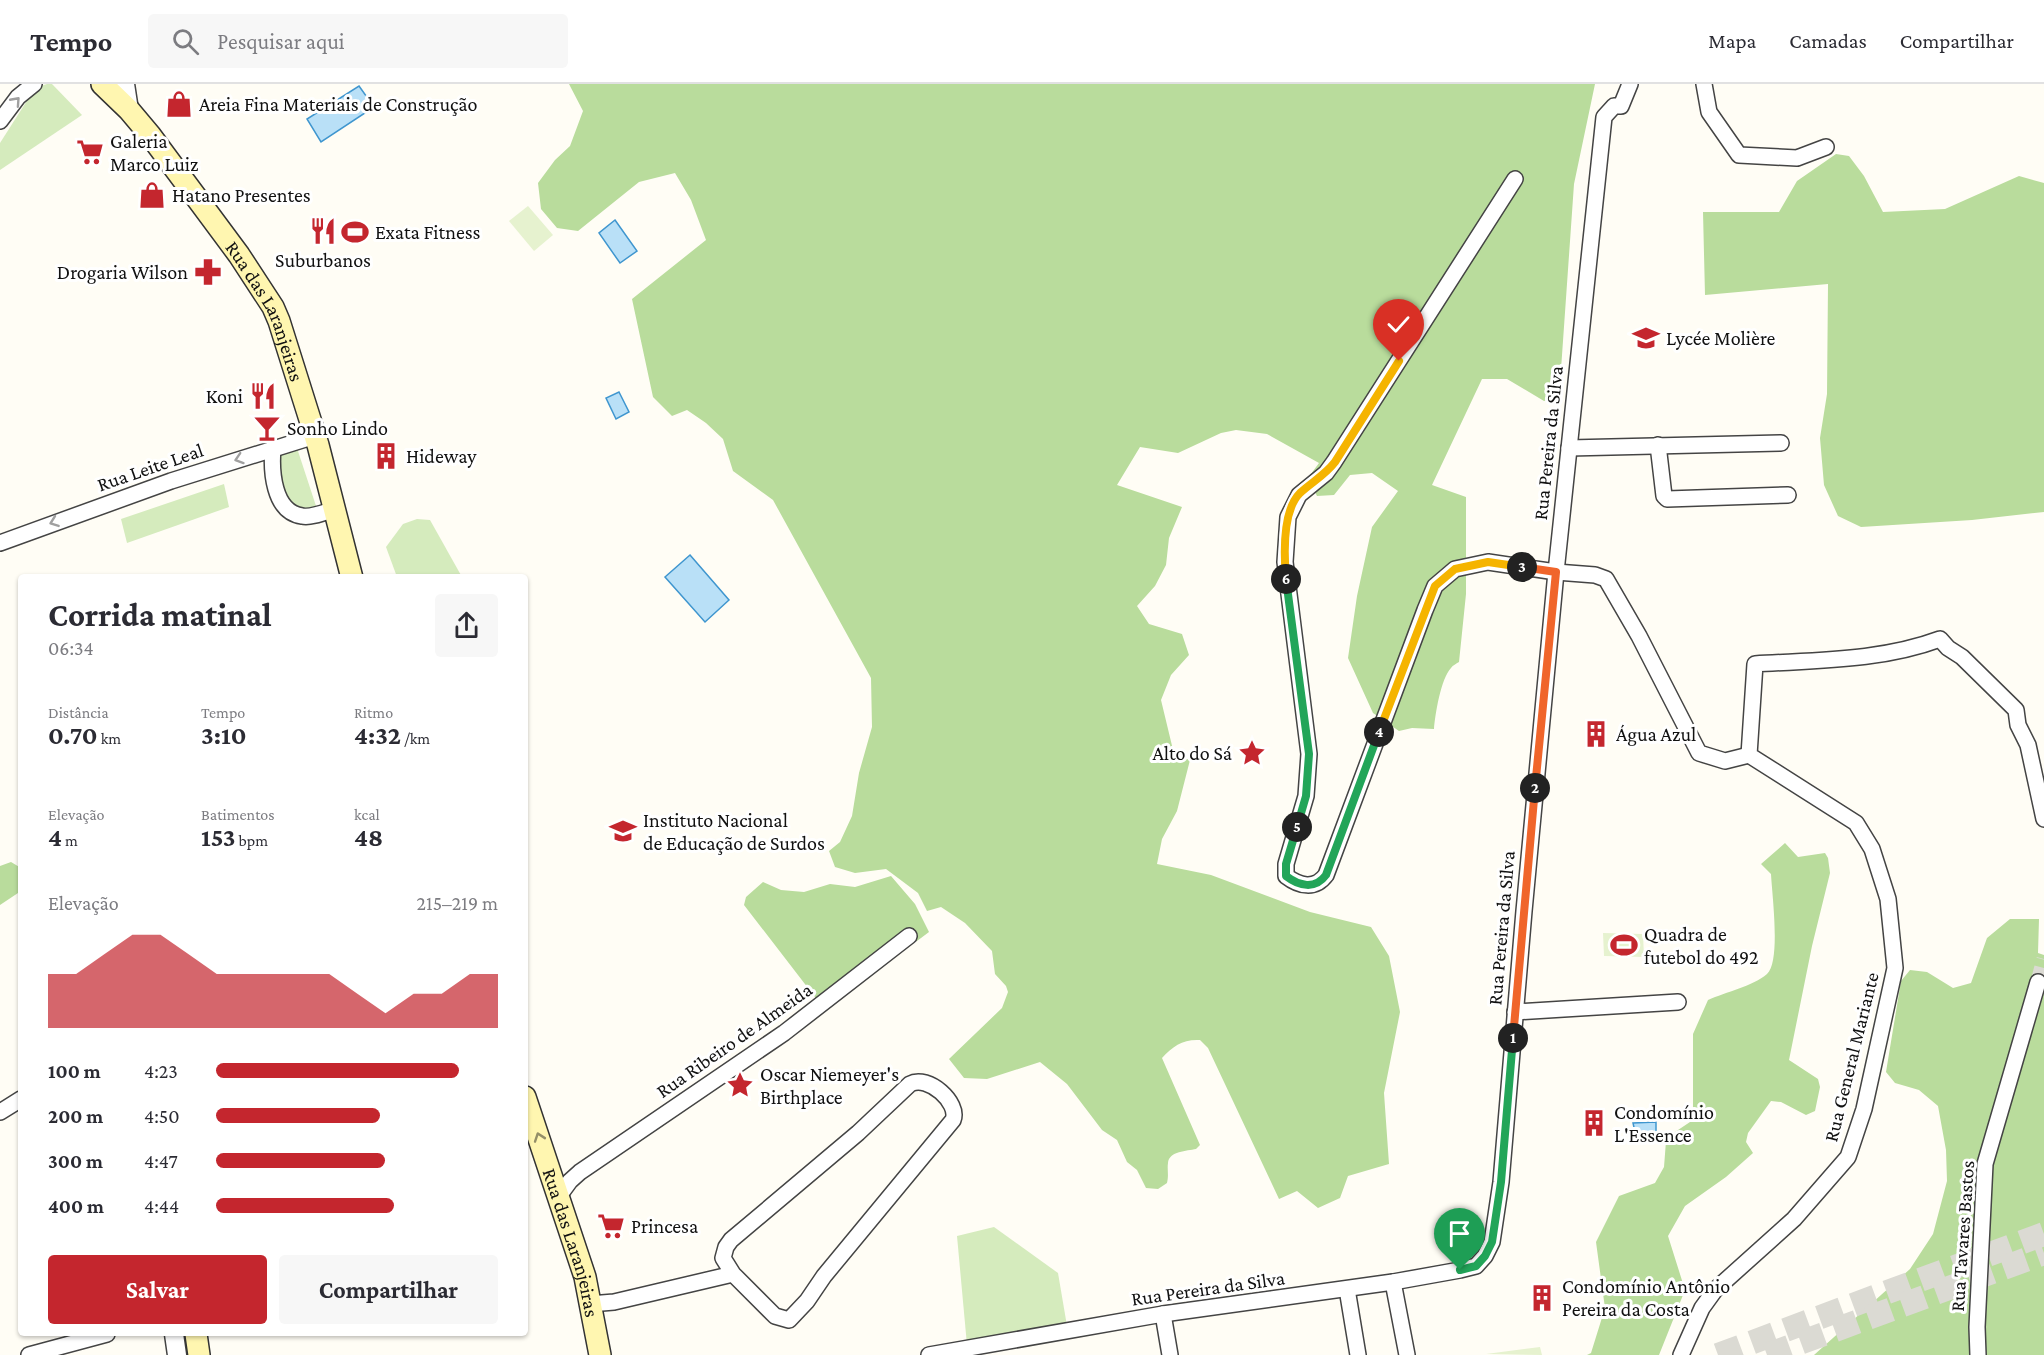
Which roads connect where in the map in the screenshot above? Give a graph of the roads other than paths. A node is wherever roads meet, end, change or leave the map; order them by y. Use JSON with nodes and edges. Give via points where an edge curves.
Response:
{"nodes":[{"id":1,"x":34,"y":84,"type":"edge"},
{"id":2,"x":102,"y":84,"type":"edge"},
{"id":3,"x":125,"y":84,"type":"edge"},
{"id":4,"x":1630,"y":84,"type":"edge"},
{"id":5,"x":1704,"y":84,"type":"edge"},
{"id":6,"x":129,"y":110,"type":"junction"},
{"id":7,"x":0,"y":121,"type":"edge"},
{"id":8,"x":1826,"y":147,"type":"dead end"},
{"id":9,"x":1515,"y":179,"type":"dead end"},
{"id":10,"x":315,"y":436,"type":"junction"},
{"id":11,"x":1781,"y":443,"type":"dead end"},
{"id":12,"x":1658,"y":445,"type":"junction"},
{"id":13,"x":273,"y":448,"type":"junction"},
{"id":14,"x":1569,"y":448,"type":"junction"},
{"id":15,"x":1788,"y":495,"type":"dead end"},
{"id":16,"x":335,"y":509,"type":"junction"},
{"id":17,"x":0,"y":543,"type":"edge"},
{"id":18,"x":1556,"y":572,"type":"junction"},
{"id":19,"x":351,"y":574,"type":"edge"},
{"id":20,"x":1749,"y":755,"type":"junction"},
{"id":21,"x":2041,"y":795,"type":"edge"},
{"id":22,"x":2044,"y":819,"type":"edge"},
{"id":23,"x":909,"y":936,"type":"dead end"},
{"id":24,"x":2038,"y":982,"type":"dead end"},
{"id":25,"x":1678,"y":1002,"type":"dead end"},
{"id":26,"x":1515,"y":1012,"type":"junction"},
{"id":27,"x":18,"y":1101,"type":"edge"},
{"id":28,"x":528,"y":1106,"type":"edge"},
{"id":29,"x":0,"y":1112,"type":"edge"},
{"id":30,"x":549,"y":1167,"type":"junction"},
{"id":31,"x":580,"y":1172,"type":"junction"},
{"id":32,"x":559,"y":1196,"type":"junction"},
{"id":33,"x":733,"y":1274,"type":"junction"},
{"id":34,"x":1393,"y":1282,"type":"junction"},
{"id":35,"x":1347,"y":1289,"type":"junction"},
{"id":36,"x":590,"y":1304,"type":"junction"},
{"id":37,"x":1163,"y":1314,"type":"junction"},
{"id":38,"x":102,"y":1336,"type":"edge"},
{"id":39,"x":72,"y":1349,"type":"edge"},
{"id":40,"x":29,"y":1355,"type":"edge"},
{"id":41,"x":600,"y":1355,"type":"edge"},
{"id":42,"x":929,"y":1355,"type":"edge"},
{"id":43,"x":1170,"y":1355,"type":"edge"},
{"id":44,"x":1358,"y":1355,"type":"edge"},
{"id":45,"x":1407,"y":1355,"type":"edge"},
{"id":46,"x":1681,"y":1355,"type":"edge"},
{"id":47,"x":1978,"y":1355,"type":"edge"}],
"edges":[{"from":7,"to":1,"type":"street","one_way":true},
{"from":2,"to":6,"type":"main road","name":"Rua das Laranjeiras"},
{"from":3,"to":6,"type":"street"},
{"from":4,"to":14,"type":"street","name":"Rua Pereira da Silva","via":[[1621,106],[1614,106],[1604,117]]},
{"from":5,"to":8,"type":"street","via":[[1709,112],[1739,154],[1797,158]]},
{"from":6,"to":10,"type":"main road","name":"Rua das Laranjeiras","via":[[239,255],[273,307]]},
{"from":9,"to":18,"type":"street","via":[[1326,473],[1299,495],[1288,517],[1285,562],[1309,754],[1306,796],[1286,876],[1296,884],[1311,886],[1326,875],[1435,586],[1455,569],[1488,562]]},
{"from":10,"to":13,"type":"street","name":"Rua Leite Leal"},
{"from":10,"to":16,"type":"main road","name":"Rua das Laranjeiras"},
{"from":11,"to":12,"type":"street"},
{"from":12,"to":14,"type":"street"},
{"from":12,"to":15,"type":"street","via":[[1667,499]]},
{"from":13,"to":16,"type":"street","via":[[274,483],[291,513],[303,517]]},
{"from":13,"to":17,"type":"street","name":"Rua Leite Leal","one_way":true},
{"from":14,"to":18,"type":"street","name":"Rua Pereira da Silva"},
{"from":16,"to":19,"type":"main road","name":"Rua das Laranjeiras"},
{"from":18,"to":20,"type":"street","via":[[1606,579],[1699,753],[1725,761]]},
{"from":18,"to":26,"type":"street","name":"Rua Pereira da Silva"},
{"from":20,"to":21,"type":"street","via":[[1755,664],[1875,656],[1940,639],[2016,710]]},
{"from":20,"to":46,"type":"street","name":"Rua General Mariante","via":[[1856,823],[1865,835],[1888,899],[1896,968],[1864,1109],[1848,1157],[1794,1219],[1715,1290],[1702,1308]]},
{"from":21,"to":22,"type":"street"},
{"from":23,"to":31,"type":"street","name":"Rua Ribeiro de Almeida","via":[[784,1034]]},
{"from":24,"to":47,"type":"street","name":"Rua Tavares Bastos","via":[[1985,1164]]},
{"from":25,"to":26,"type":"street"},
{"from":26,"to":34,"type":"street","name":"Rua Pereira da Silva","via":[[1492,1242],[1476,1266]]},
{"from":27,"to":29,"type":"street"},
{"from":30,"to":28,"type":"main road","name":"Rua das Laranjeiras","one_way":true},
{"from":30,"to":31,"type":"street"},
{"from":30,"to":32,"type":"main road","name":"Rua das Laranjeiras"},
{"from":31,"to":32,"type":"street","name":"Rua Ribeiro de Almeida"},
{"from":32,"to":36,"type":"main road","name":"Rua das Laranjeiras"},
{"from":33,"to":33,"type":"street","via":[[776,1316],[789,1320],[953,1120],[953,1106],[930,1083],[916,1080],[910,1084],[731,1240],[723,1258]]},
{"from":33,"to":36,"type":"street"},
{"from":34,"to":35,"type":"street","name":"Rua Pereira da Silva"},
{"from":34,"to":45,"type":"street"},
{"from":35,"to":37,"type":"street","name":"Rua Pereira da Silva"},
{"from":35,"to":44,"type":"street"},
{"from":36,"to":41,"type":"main road","name":"Rua das Laranjeiras"},
{"from":37,"to":42,"type":"street","name":"Rua Pereira da Silva"},
{"from":37,"to":43,"type":"street"},
{"from":38,"to":39,"type":"street"},
{"from":39,"to":40,"type":"street"}]}
